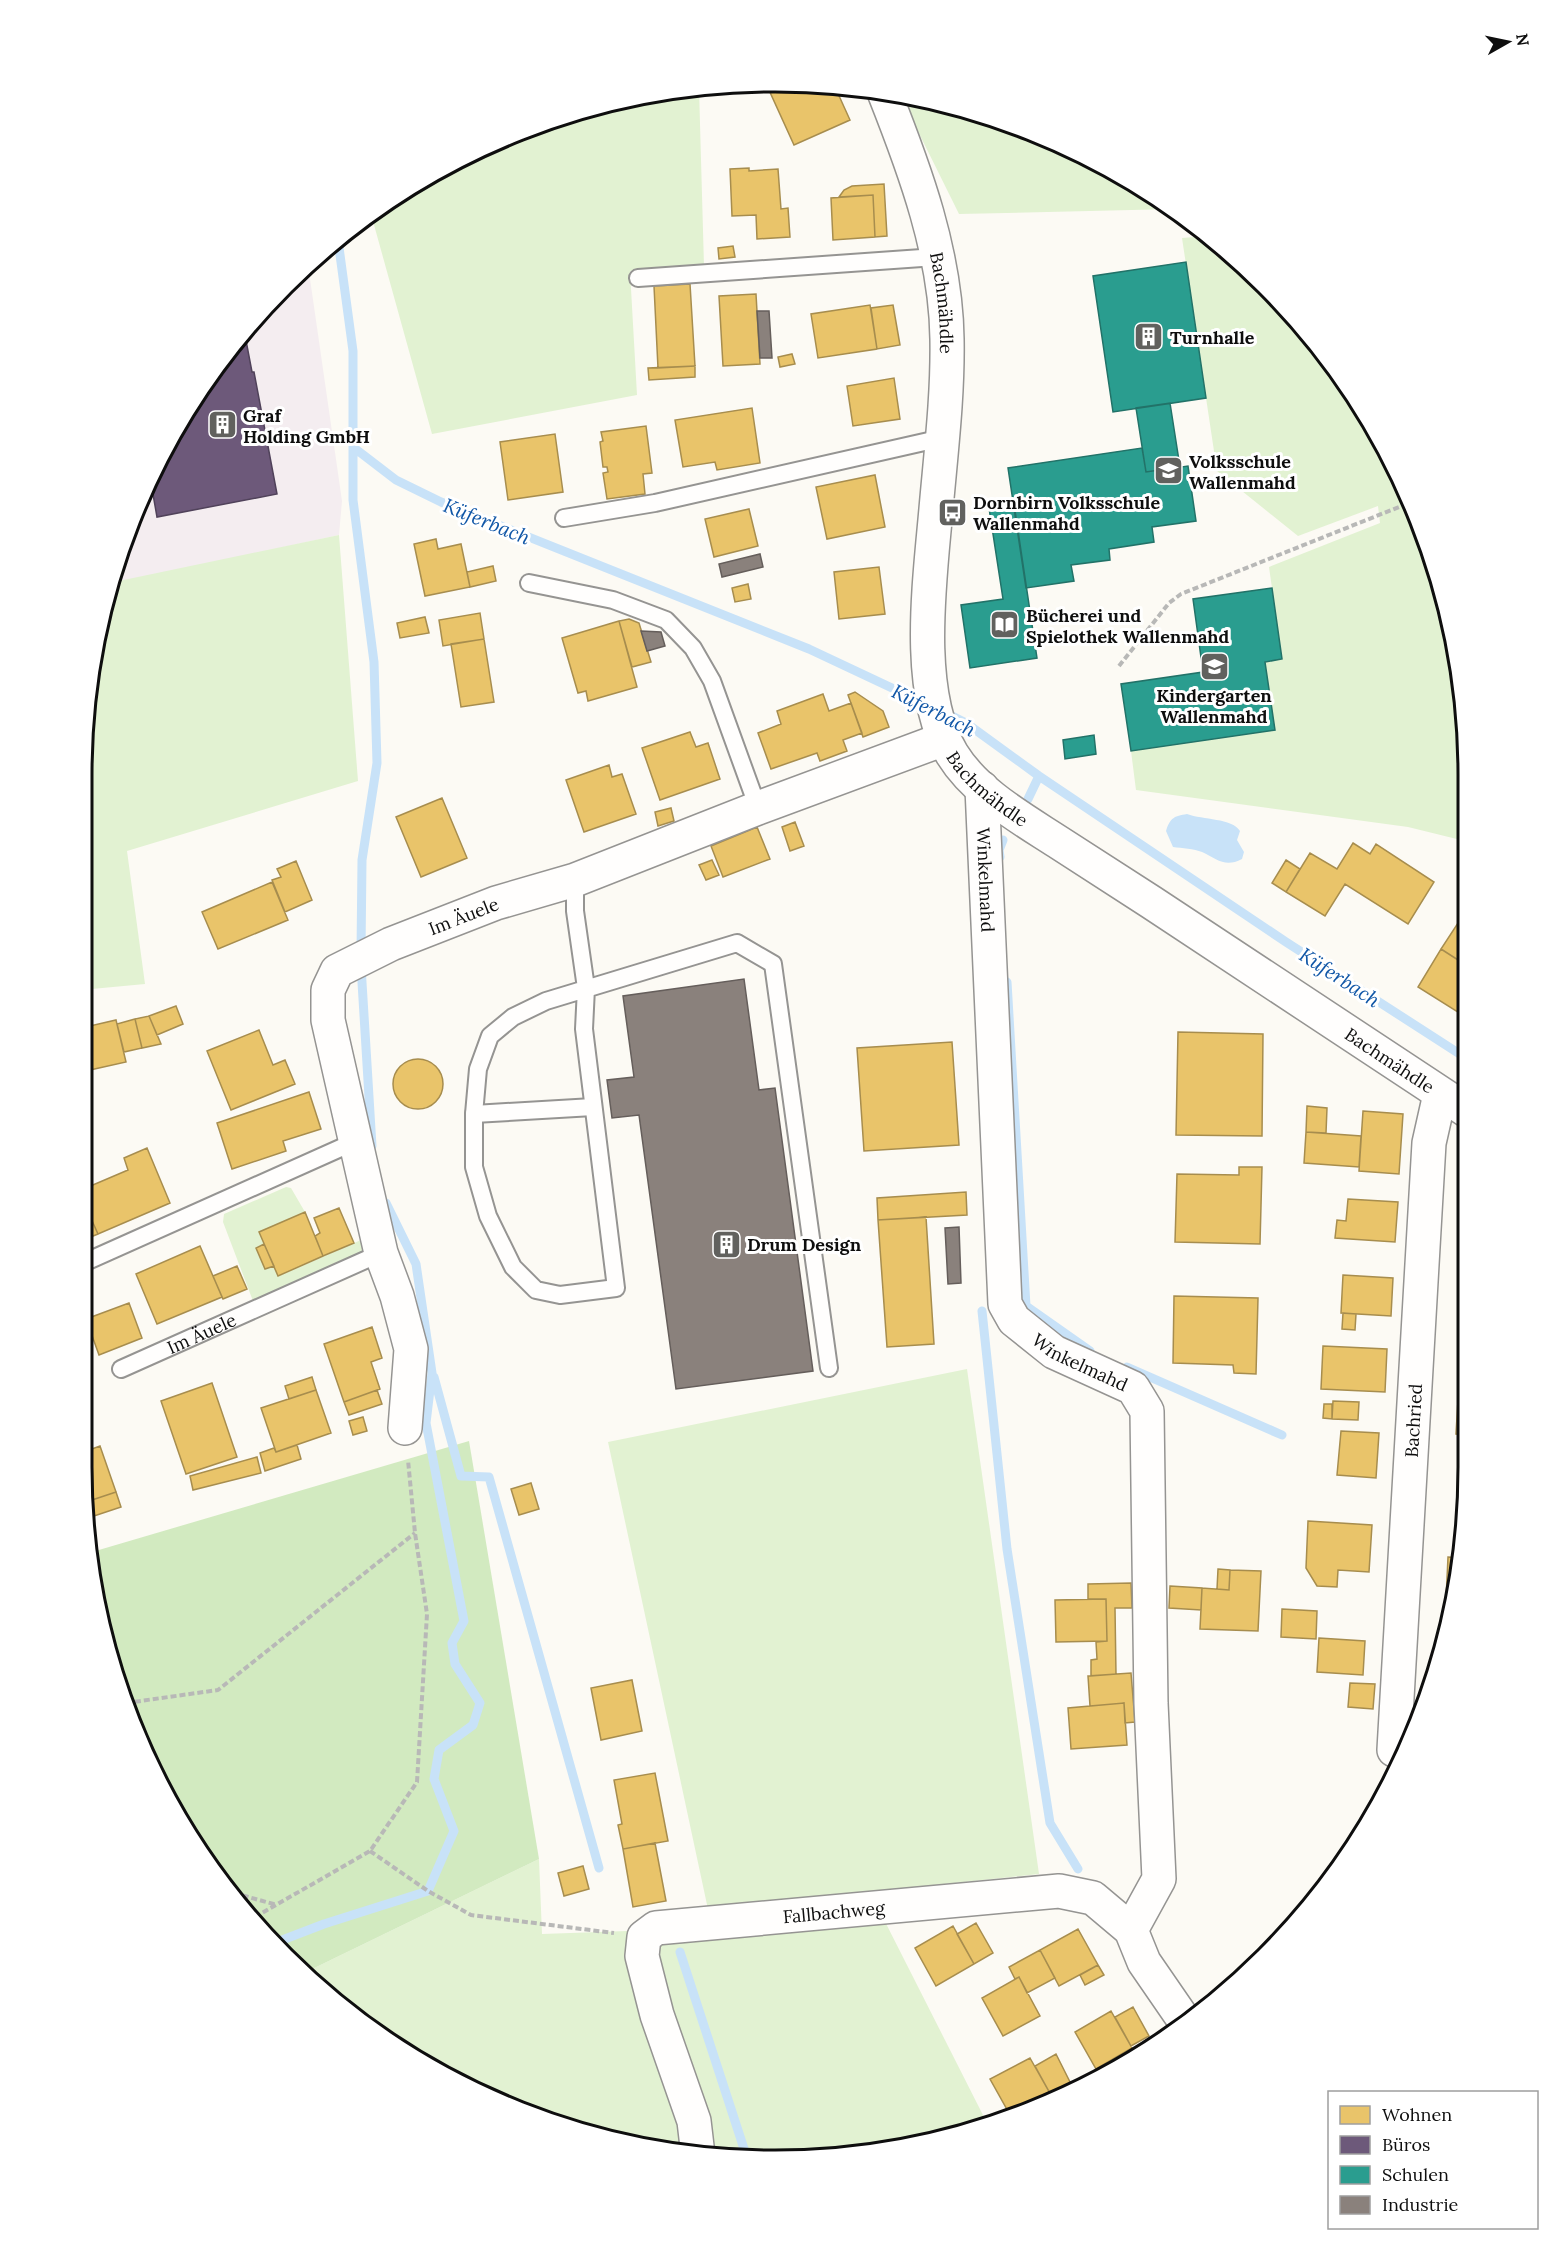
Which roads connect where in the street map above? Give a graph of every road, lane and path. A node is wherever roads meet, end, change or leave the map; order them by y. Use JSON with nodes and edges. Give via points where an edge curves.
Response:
{"nodes":[{"id":1,"x":888,"y":101,"type":"edge"},
{"id":2,"x":936,"y":257,"type":"junction"},
{"id":3,"x":638,"y":278,"type":"dead end"},
{"id":4,"x":942,"y":438,"type":"junction"},
{"id":5,"x":1403,"y":506,"type":"edge"},
{"id":6,"x":564,"y":518,"type":"dead end"},
{"id":7,"x":529,"y":583,"type":"dead end"},
{"id":8,"x":1119,"y":666,"type":"dead end"},
{"id":9,"x":940,"y":722,"type":"junction"},
{"id":10,"x":982,"y":788,"type":"junction"},
{"id":11,"x":758,"y":808,"type":"junction"},
{"id":12,"x":574,"y":880,"type":"junction"},
{"id":13,"x":586,"y":988,"type":"junction"},
{"id":14,"x":1440,"y":1094,"type":"junction"},
{"id":15,"x":1458,"y":1105,"type":"edge"},
{"id":16,"x":593,"y":1107,"type":"junction"},
{"id":17,"x":474,"y":1114,"type":"junction"},
{"id":18,"x":354,"y":1142,"type":"junction"},
{"id":19,"x":381,"y":1253,"type":"junction"},
{"id":20,"x":92,"y":1259,"type":"edge"},
{"id":21,"x":829,"y":1368,"type":"dead end"},
{"id":22,"x":121,"y":1369,"type":"dead end"},
{"id":23,"x":405,"y":1428,"type":"joint"},
{"id":24,"x":415,"y":1533,"type":"junction"},
{"id":25,"x":134,"y":1702,"type":"edge"},
{"id":26,"x":1394,"y":1750,"type":"dead end"},
{"id":27,"x":370,"y":1851,"type":"junction"},
{"id":28,"x":244,"y":1896,"type":"edge"},
{"id":29,"x":277,"y":1905,"type":"junction"},
{"id":30,"x":259,"y":1915,"type":"edge"},
{"id":31,"x":1131,"y":1930,"type":"junction"},
{"id":32,"x":644,"y":1937,"type":"junction"},
{"id":33,"x":1180,"y":2016,"type":"edge"},
{"id":34,"x":697,"y":2145,"type":"edge"}],
"edges":[{"from":1,"to":2,"type":"street","name":"Bachmähdle","via":[[908,151]]},
{"from":2,"to":3,"type":"lane"},
{"from":2,"to":4,"type":"street","name":"Bachmähdle","via":[[947,339]]},
{"from":4,"to":6,"type":"lane","via":[[655,503]]},
{"from":4,"to":9,"type":"street","name":"Bachmähdle","via":[[927,625]]},
{"from":5,"to":8,"type":"path","via":[[1181,594],[1168,603]]},
{"from":7,"to":11,"type":"lane","via":[[613,600],[666,620],[693,648],[712,681]]},
{"from":9,"to":10,"type":"street","name":"Bachmähdle","via":[[963,769]]},
{"from":9,"to":11,"type":"street","name":"Im Äuele"},
{"from":10,"to":14,"type":"street","name":"Bachmähdle","via":[[1008,810]]},
{"from":10,"to":31,"type":"street","name":"Winkelmahd","via":[[1005,1304],[1014,1320],[1054,1352],[1133,1388],[1147,1411],[1151,1702],[1159,1879]]},
{"from":11,"to":12,"type":"street","name":"Im Äuele"},
{"from":12,"to":13,"type":"lane"},
{"from":12,"to":18,"type":"street","name":"Im Äuele","via":[[496,903],[391,944],[337,972],[328,990],[328,1020]]},
{"from":13,"to":16,"type":"lane","via":[[584,1029]]},
{"from":13,"to":17,"type":"lane","via":[[513,1017],[490,1036],[478,1069]]},
{"from":13,"to":21,"type":"lane","via":[[737,943],[772,964]]},
{"from":14,"to":15,"type":"street","name":"Bachmähdle"},
{"from":14,"to":26,"type":"street","name":"Bachried","via":[[1429,1143]]},
{"from":16,"to":17,"type":"lane"},
{"from":16,"to":17,"type":"lane","via":[[616,1288],[560,1295],[536,1290],[513,1267],[488,1216],[474,1167]]},
{"from":18,"to":19,"type":"street","name":"Im Äuele"},
{"from":18,"to":20,"type":"lane"},
{"from":19,"to":22,"type":"lane","name":"Im Äuele"},
{"from":19,"to":23,"type":"street","name":"Im Äuele","via":[[411,1349]]},
{"from":23,"to":24,"type":"path"},
{"from":24,"to":25,"type":"path","via":[[218,1690]]},
{"from":24,"to":27,"type":"path","via":[[427,1614],[417,1782]]},
{"from":27,"to":29,"type":"path"},
{"from":27,"to":32,"type":"path","via":[[471,1915]]},
{"from":28,"to":29,"type":"path"},
{"from":29,"to":30,"type":"path"},
{"from":31,"to":32,"type":"street","name":"Fallbachweg","via":[[1093,1898],[1059,1891],[656,1928]]},
{"from":31,"to":33,"type":"street","name":"Fallbachweg","via":[[1144,1962]]},
{"from":32,"to":34,"type":"street","via":[[642,1956],[657,2014],[694,2121]]}]}
